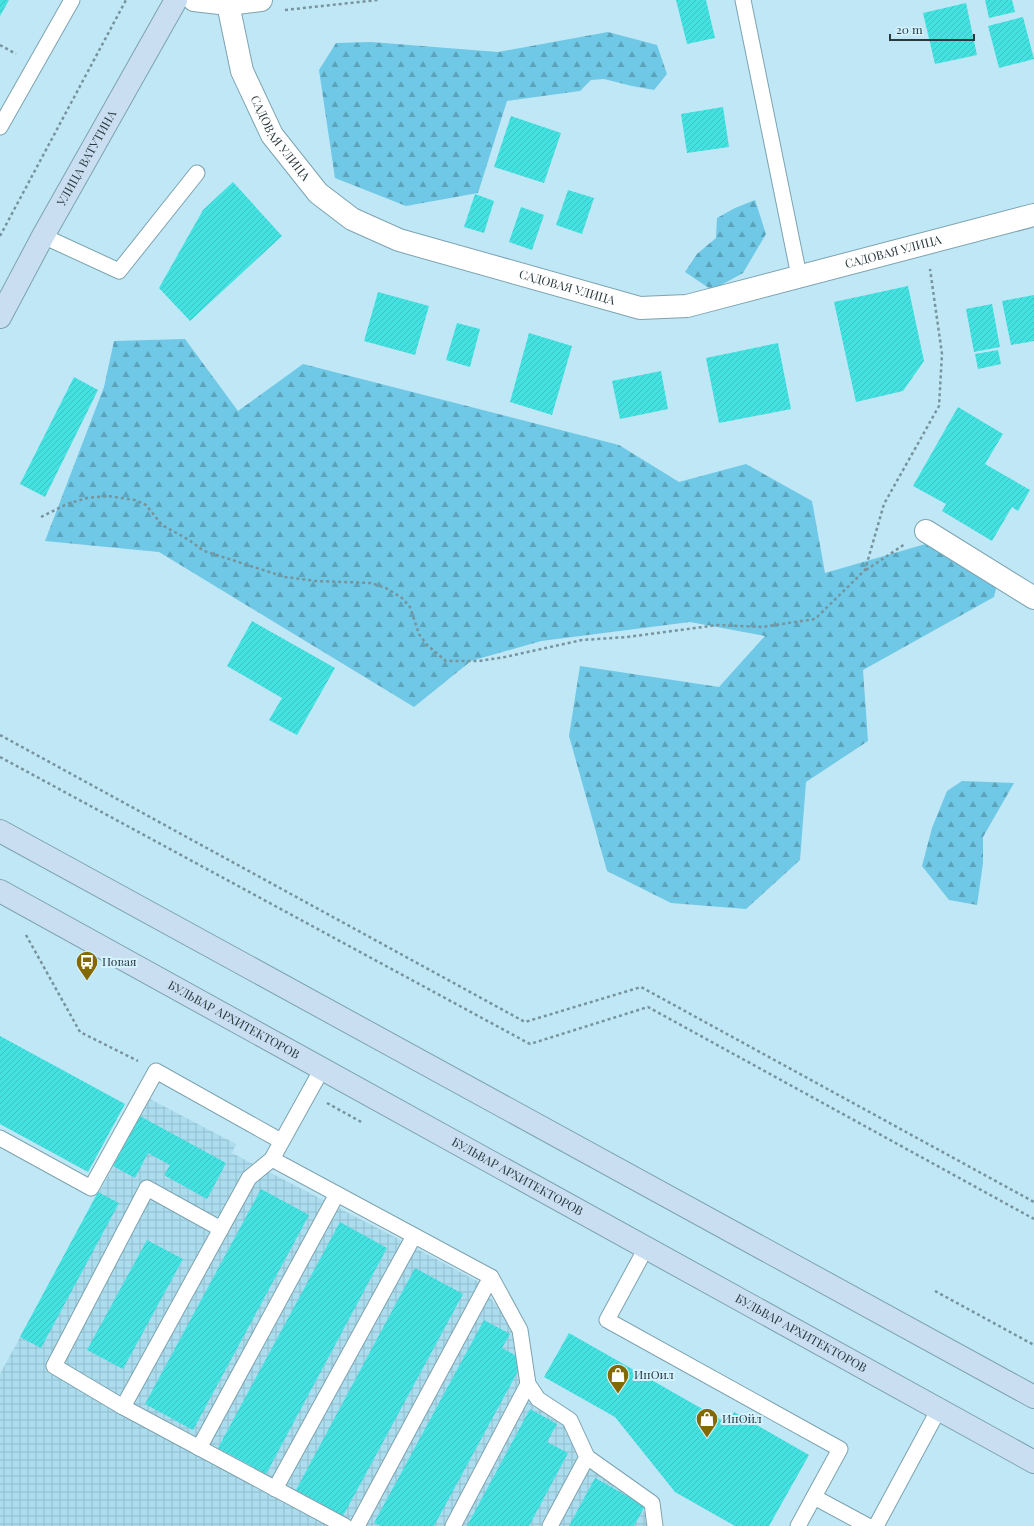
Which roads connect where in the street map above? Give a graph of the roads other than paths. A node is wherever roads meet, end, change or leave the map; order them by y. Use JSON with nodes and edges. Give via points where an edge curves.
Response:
{"nodes":[{"id":1,"x":72,"y":0,"type":"edge"},
{"id":2,"x":176,"y":0,"type":"edge"},
{"id":3,"x":194,"y":0,"type":"edge"},
{"id":4,"x":261,"y":0,"type":"edge"},
{"id":5,"x":743,"y":0,"type":"edge"},
{"id":6,"x":228,"y":4,"type":"junction"},
{"id":7,"x":4,"y":110,"type":"edge"},
{"id":8,"x":0,"y":127,"type":"edge"},
{"id":9,"x":197,"y":173,"type":"dead end"},
{"id":10,"x":1034,"y":215,"type":"edge"},
{"id":11,"x":43,"y":236,"type":"junction"},
{"id":12,"x":799,"y":276,"type":"junction"},
{"id":13,"x":0,"y":317,"type":"edge"},
{"id":14,"x":926,"y":531,"type":"road end"},
{"id":15,"x":1034,"y":598,"type":"edge"},
{"id":16,"x":0,"y":831,"type":"edge"},
{"id":17,"x":0,"y":891,"type":"edge"},
{"id":18,"x":322,"y":1069,"type":"junction"},
{"id":19,"x":0,"y":1138,"type":"edge"},
{"id":20,"x":281,"y":1141,"type":"junction"},
{"id":21,"x":272,"y":1159,"type":"junction"},
{"id":22,"x":337,"y":1194,"type":"junction"},
{"id":23,"x":221,"y":1229,"type":"junction"},
{"id":24,"x":414,"y":1236,"type":"junction"},
{"id":25,"x":646,"y":1248,"type":"junction"},
{"id":26,"x":491,"y":1277,"type":"junction"},
{"id":27,"x":528,"y":1384,"type":"junction"},
{"id":28,"x":1034,"y":1397,"type":"edge"},
{"id":29,"x":123,"y":1407,"type":"junction"},
{"id":30,"x":939,"y":1409,"type":"junction"},
{"id":31,"x":199,"y":1448,"type":"junction"},
{"id":32,"x":587,"y":1457,"type":"junction"},
{"id":33,"x":1034,"y":1462,"type":"edge"},
{"id":34,"x":275,"y":1489,"type":"junction"},
{"id":35,"x":814,"y":1497,"type":"junction"},
{"id":36,"x":345,"y":1526,"type":"edge"},
{"id":37,"x":357,"y":1526,"type":"edge"},
{"id":38,"x":453,"y":1526,"type":"edge"},
{"id":39,"x":550,"y":1526,"type":"edge"},
{"id":40,"x":656,"y":1526,"type":"edge"},
{"id":41,"x":798,"y":1526,"type":"edge"},
{"id":42,"x":868,"y":1526,"type":"edge"},
{"id":43,"x":876,"y":1526,"type":"edge"}],
"edges":[{"from":1,"to":7,"type":"lane"},
{"from":2,"to":11,"type":"main road","name":"УЛИЦА ВАТУТИНА"},
{"from":3,"to":6,"type":"street"},
{"from":4,"to":6,"type":"street"},
{"from":5,"to":12,"type":"lane"},
{"from":6,"to":12,"type":"street","name":"САДОВАЯ УЛИЦА","via":[[242,71],[272,135],[318,193],[352,219],[399,240],[640,308],[687,306]]},
{"from":7,"to":8,"type":"lane"},
{"from":9,"to":11,"type":"lane","via":[[119,271]]},
{"from":10,"to":12,"type":"street","name":"САДОВАЯ УЛИЦА"},
{"from":11,"to":13,"type":"main road","name":"УЛИЦА ВАТУТИНА"},
{"from":14,"to":15,"type":"street"},
{"from":16,"to":28,"type":"main road"},
{"from":17,"to":18,"type":"main road","name":"БУЛЬВАР АРХИТЕКТОРОВ"},
{"from":18,"to":20,"type":"lane"},
{"from":18,"to":25,"type":"main road","name":"БУЛЬВАР АРХИТЕКТОРОВ"},
{"from":19,"to":20,"type":"lane","via":[[91,1188],[156,1071]]},
{"from":20,"to":21,"type":"lane"},
{"from":21,"to":22,"type":"lane"},
{"from":21,"to":23,"type":"lane","via":[[249,1178]]},
{"from":22,"to":24,"type":"lane"},
{"from":22,"to":31,"type":"lane"},
{"from":23,"to":29,"type":"lane"},
{"from":23,"to":29,"type":"lane","via":[[147,1188],[54,1366]]},
{"from":24,"to":26,"type":"lane"},
{"from":24,"to":34,"type":"lane"},
{"from":25,"to":30,"type":"main road","name":"БУЛЬВАР АРХИТЕКТОРОВ"},
{"from":25,"to":35,"type":"lane","via":[[607,1320],[840,1449]]},
{"from":26,"to":27,"type":"lane","via":[[520,1330]]},
{"from":26,"to":37,"type":"lane"},
{"from":27,"to":32,"type":"lane","via":[[538,1399],[570,1420]]},
{"from":27,"to":38,"type":"lane"},
{"from":29,"to":31,"type":"lane"},
{"from":30,"to":33,"type":"main road","name":"БУЛЬВАР АРХИТЕКТОРОВ"},
{"from":30,"to":43,"type":"lane"},
{"from":31,"to":34,"type":"lane"},
{"from":32,"to":39,"type":"lane"},
{"from":32,"to":40,"type":"lane","via":[[652,1503]]},
{"from":34,"to":36,"type":"lane"},
{"from":35,"to":41,"type":"lane"},
{"from":35,"to":42,"type":"lane"}]}
